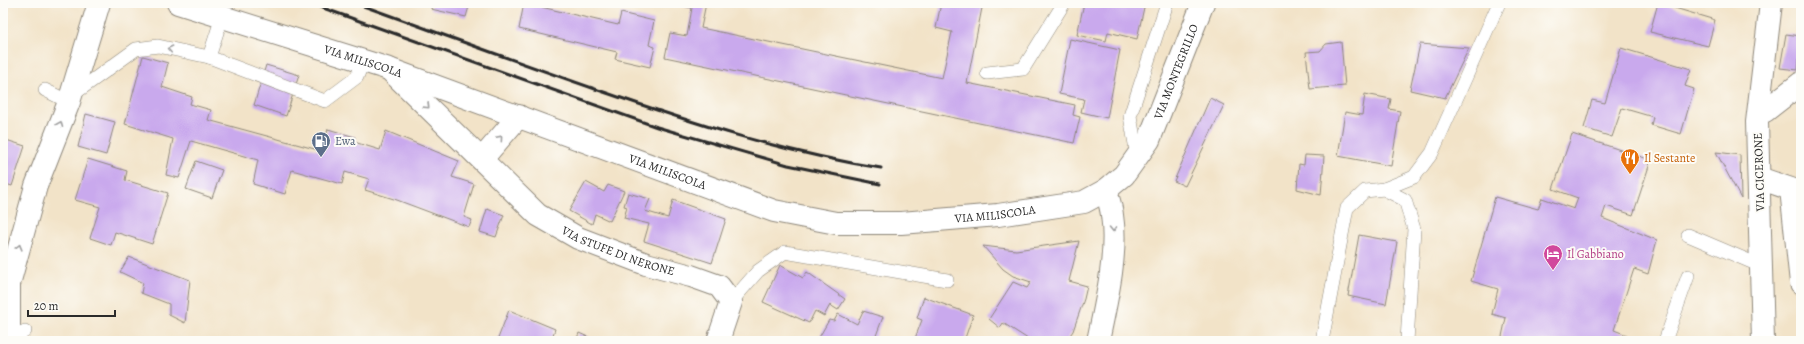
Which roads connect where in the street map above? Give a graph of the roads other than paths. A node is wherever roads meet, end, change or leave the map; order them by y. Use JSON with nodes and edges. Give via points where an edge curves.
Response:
{"nodes":[{"id":1,"x":99,"y":3,"type":"edge"},
{"id":2,"x":178,"y":3,"type":"edge"},
{"id":3,"x":1064,"y":3,"type":"edge"},
{"id":4,"x":1167,"y":3,"type":"edge"},
{"id":5,"x":1203,"y":3,"type":"edge"},
{"id":6,"x":1499,"y":3,"type":"edge"},
{"id":7,"x":1771,"y":3,"type":"edge"},
{"id":8,"x":222,"y":17,"type":"junction"},
{"id":9,"x":209,"y":57,"type":"junction"},
{"id":10,"x":364,"y":61,"type":"junction"},
{"id":11,"x":389,"y":69,"type":"junction"},
{"id":12,"x":988,"y":73,"type":"dead end"},
{"id":13,"x":1801,"y":83,"type":"edge"},
{"id":14,"x":46,"y":90,"type":"dead end"},
{"id":15,"x":70,"y":99,"type":"junction"},
{"id":16,"x":1759,"y":113,"type":"junction"},
{"id":17,"x":519,"y":116,"type":"junction"},
{"id":18,"x":1143,"y":147,"type":"junction"},
{"id":19,"x":482,"y":159,"type":"junction"},
{"id":20,"x":1759,"y":178,"type":"junction"},
{"id":21,"x":1384,"y":189,"type":"junction"},
{"id":22,"x":1106,"y":190,"type":"junction"},
{"id":23,"x":1688,"y":236,"type":"dead end"},
{"id":24,"x":1762,"y":266,"type":"junction"},
{"id":25,"x":1688,"y":276,"type":"dead end"},
{"id":26,"x":947,"y":280,"type":"dead end"},
{"id":27,"x":1801,"y":283,"type":"edge"},
{"id":28,"x":731,"y":302,"type":"junction"},
{"id":29,"x":14,"y":337,"type":"edge"},
{"id":30,"x":718,"y":341,"type":"edge"},
{"id":31,"x":1098,"y":341,"type":"edge"},
{"id":32,"x":1322,"y":341,"type":"edge"},
{"id":33,"x":1407,"y":341,"type":"edge"},
{"id":34,"x":1665,"y":341,"type":"edge"},
{"id":35,"x":1763,"y":341,"type":"edge"}],
"edges":[{"from":1,"to":15,"type":"street"},
{"from":2,"to":8,"type":"street","name":"VIA MILISCOLA"},
{"from":3,"to":12,"type":"lane","via":[[1023,70]]},
{"from":4,"to":18,"type":"lane","via":[[1130,116]]},
{"from":5,"to":18,"type":"street","name":"VIA MONTEGRILLO"},
{"from":6,"to":21,"type":"lane","via":[[1432,153],[1414,177]]},
{"from":7,"to":16,"type":"street","name":"VIA CICERONE"},
{"from":8,"to":9,"type":"lane"},
{"from":8,"to":10,"type":"street","name":"VIA MILISCOLA"},
{"from":9,"to":10,"type":"lane","via":[[325,101],[357,77]]},
{"from":9,"to":15,"type":"lane","one_way":true,"via":[[158,46],[136,49]]},
{"from":10,"to":11,"type":"street","name":"VIA MILISCOLA"},
{"from":11,"to":17,"type":"street","name":"VIA MILISCOLA"},
{"from":11,"to":19,"type":"street","name":"VIA STUFE DI NERONE","one_way":true},
{"from":13,"to":16,"type":"street"},
{"from":14,"to":15,"type":"lane"},
{"from":29,"to":15,"type":"street","one_way":true,"via":[[9,284],[36,186]]},
{"from":16,"to":20,"type":"street","name":"VIA CICERONE"},
{"from":19,"to":17,"type":"street","one_way":true},
{"from":17,"to":22,"type":"street","name":"VIA MILISCOLA","via":[[774,211],[836,223],[901,223],[998,215],[1084,202]]},
{"from":18,"to":22,"type":"street","name":"VIA MILISCOLA","via":[[1124,175]]},
{"from":19,"to":28,"type":"street","name":"VIA STUFE DI NERONE","via":[[538,215],[578,238],[646,264],[720,286]]},
{"from":20,"to":24,"type":"street","name":"VIA CICERONE"},
{"from":20,"to":27,"type":"street","via":[[1791,189]]},
{"from":21,"to":32,"type":"lane","via":[[1365,191],[1347,208]]},
{"from":21,"to":33,"type":"lane","via":[[1405,200],[1414,229]]},
{"from":22,"to":31,"type":"street","one_way":true,"via":[[1112,214],[1113,244],[1107,298]]},
{"from":23,"to":24,"type":"lane"},
{"from":24,"to":35,"type":"street","name":"VIA CICERONE"},
{"from":25,"to":34,"type":"lane"},
{"from":26,"to":28,"type":"lane","via":[[786,252],[758,271]]},
{"from":28,"to":30,"type":"street"}]}
